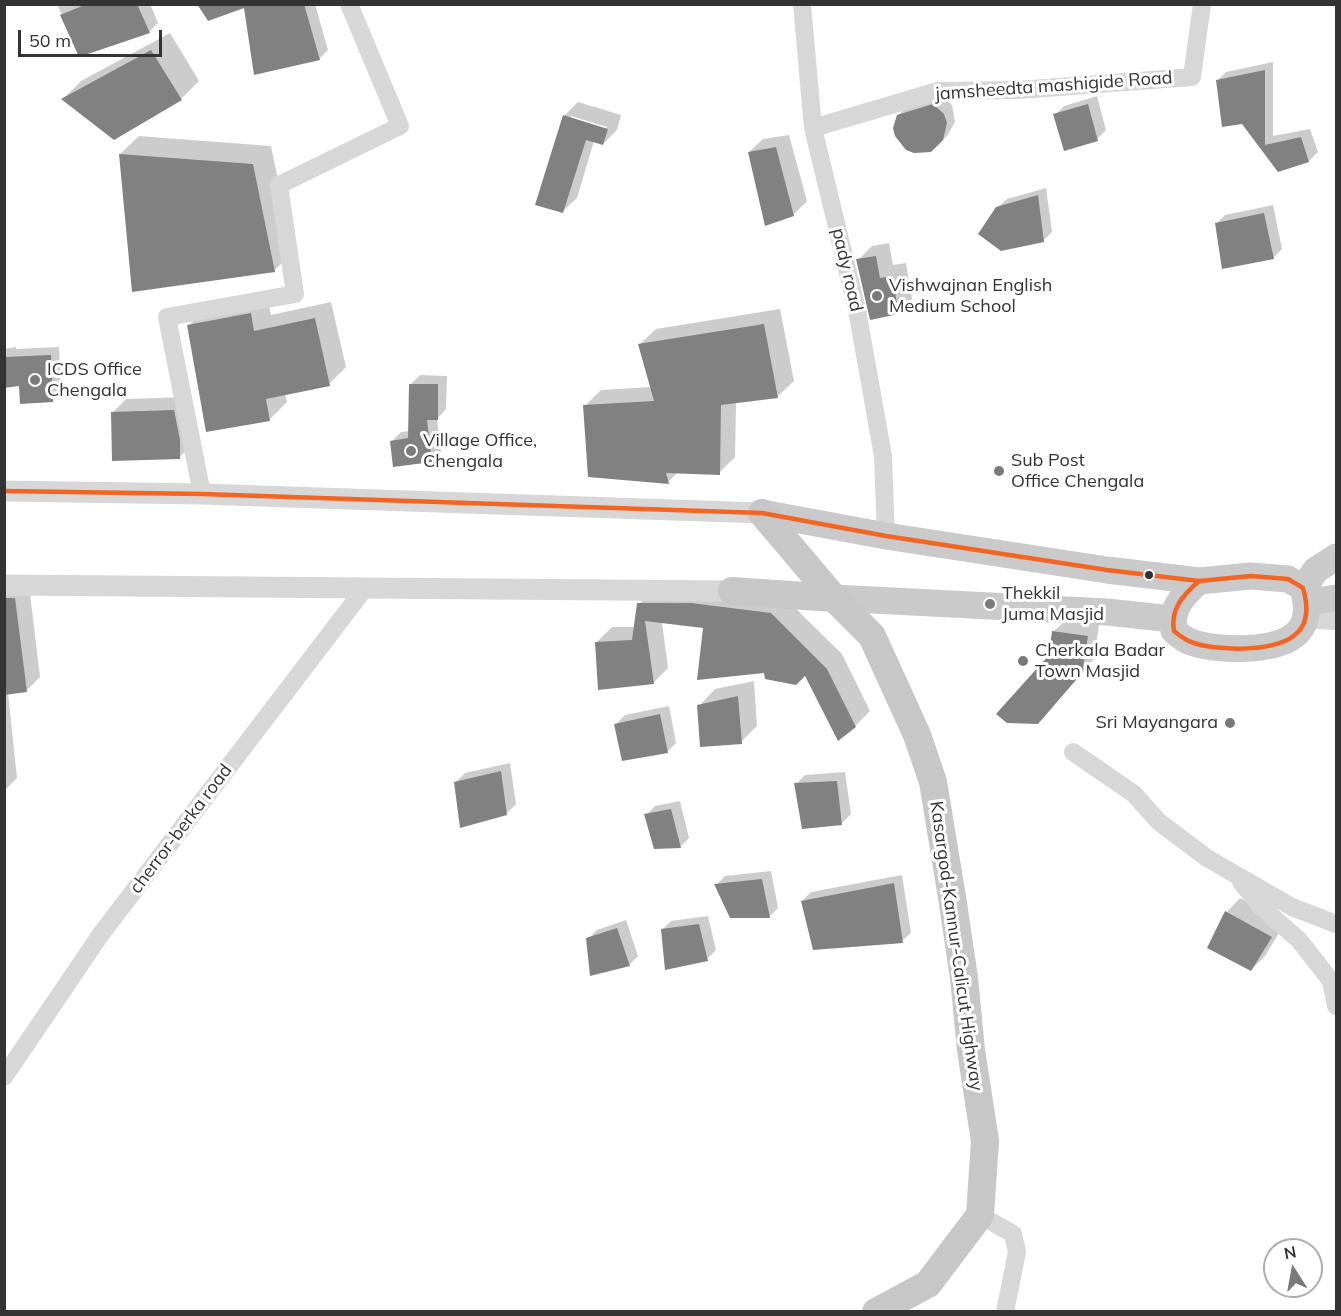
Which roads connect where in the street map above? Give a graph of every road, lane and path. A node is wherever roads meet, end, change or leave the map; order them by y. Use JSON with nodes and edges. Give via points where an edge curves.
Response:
{"nodes":[{"id":1,"x":349,"y":4,"type":"edge"},
{"id":2,"x":802,"y":4,"type":"edge"},
{"id":3,"x":1202,"y":4,"type":"edge"},
{"id":4,"x":813,"y":128,"type":"junction"},
{"id":5,"x":4,"y":490,"type":"edge"},
{"id":6,"x":202,"y":494,"type":"junction"},
{"id":7,"x":762,"y":513,"type":"junction"},
{"id":8,"x":886,"y":536,"type":"junction"},
{"id":9,"x":1336,"y":557,"type":"edge"},
{"id":10,"x":1199,"y":581,"type":"junction"},
{"id":11,"x":4,"y":585,"type":"edge"},
{"id":12,"x":365,"y":588,"type":"junction"},
{"id":13,"x":732,"y":591,"type":"joint"},
{"id":14,"x":834,"y":598,"type":"junction"},
{"id":15,"x":1336,"y":598,"type":"edge"},
{"id":16,"x":1305,"y":603,"type":"junction"},
{"id":17,"x":1172,"y":619,"type":"junction"},
{"id":18,"x":1336,"y":621,"type":"edge"},
{"id":19,"x":1073,"y":752,"type":"dead end"},
{"id":20,"x":1235,"y":874,"type":"junction"},
{"id":21,"x":1336,"y":924,"type":"edge"},
{"id":22,"x":1336,"y":1006,"type":"edge"},
{"id":23,"x":4,"y":1077,"type":"edge"},
{"id":24,"x":980,"y":1215,"type":"junction"},
{"id":25,"x":876,"y":1311,"type":"edge"},
{"id":26,"x":1005,"y":1311,"type":"edge"}],
"edges":[{"from":1,"to":6,"type":"street","via":[[399,126],[279,185],[296,294],[167,317]]},
{"from":2,"to":4,"type":"street","name":"pady road"},
{"from":3,"to":4,"type":"street","name":"jamsheedta mashigide Road","via":[[1192,77],[1019,90],[938,91]]},
{"from":4,"to":8,"type":"street","name":"pady road","via":[[857,310],[883,456]]},
{"from":5,"to":6,"type":"street"},
{"from":6,"to":7,"type":"street"},
{"from":7,"to":8,"type":"main road"},
{"from":7,"to":14,"type":"highway","name":"Kasargod-Kannur-Calicut Highway"},
{"from":8,"to":10,"type":"main road"},
{"from":9,"to":16,"type":"main road","via":[[1316,570]]},
{"from":10,"to":16,"type":"main road","via":[[1251,576],[1288,579]]},
{"from":10,"to":17,"type":"main road","via":[[1185,593]]},
{"from":11,"to":12,"type":"street"},
{"from":12,"to":13,"type":"street"},
{"from":12,"to":23,"type":"street","name":"cherror-berka road","via":[[101,934]]},
{"from":13,"to":14,"type":"highway"},
{"from":14,"to":17,"type":"main road"},
{"from":14,"to":24,"type":"highway","name":"Kasargod-Kannur-Calicut Highway","via":[[872,636],[917,735],[933,783],[985,1141]]},
{"from":15,"to":16,"type":"main road"},
{"from":16,"to":17,"type":"main road","via":[[1298,633],[1252,649],[1213,647],[1186,640],[1173,631]]},
{"from":16,"to":18,"type":"street"},
{"from":19,"to":20,"type":"street","via":[[1134,794],[1159,822]]},
{"from":20,"to":21,"type":"street","via":[[1292,907]]},
{"from":20,"to":22,"type":"street","via":[[1260,906],[1299,940],[1331,981]]},
{"from":24,"to":25,"type":"highway","via":[[928,1284]]},
{"from":24,"to":26,"type":"street","via":[[1014,1234],[1017,1252]]}]}
